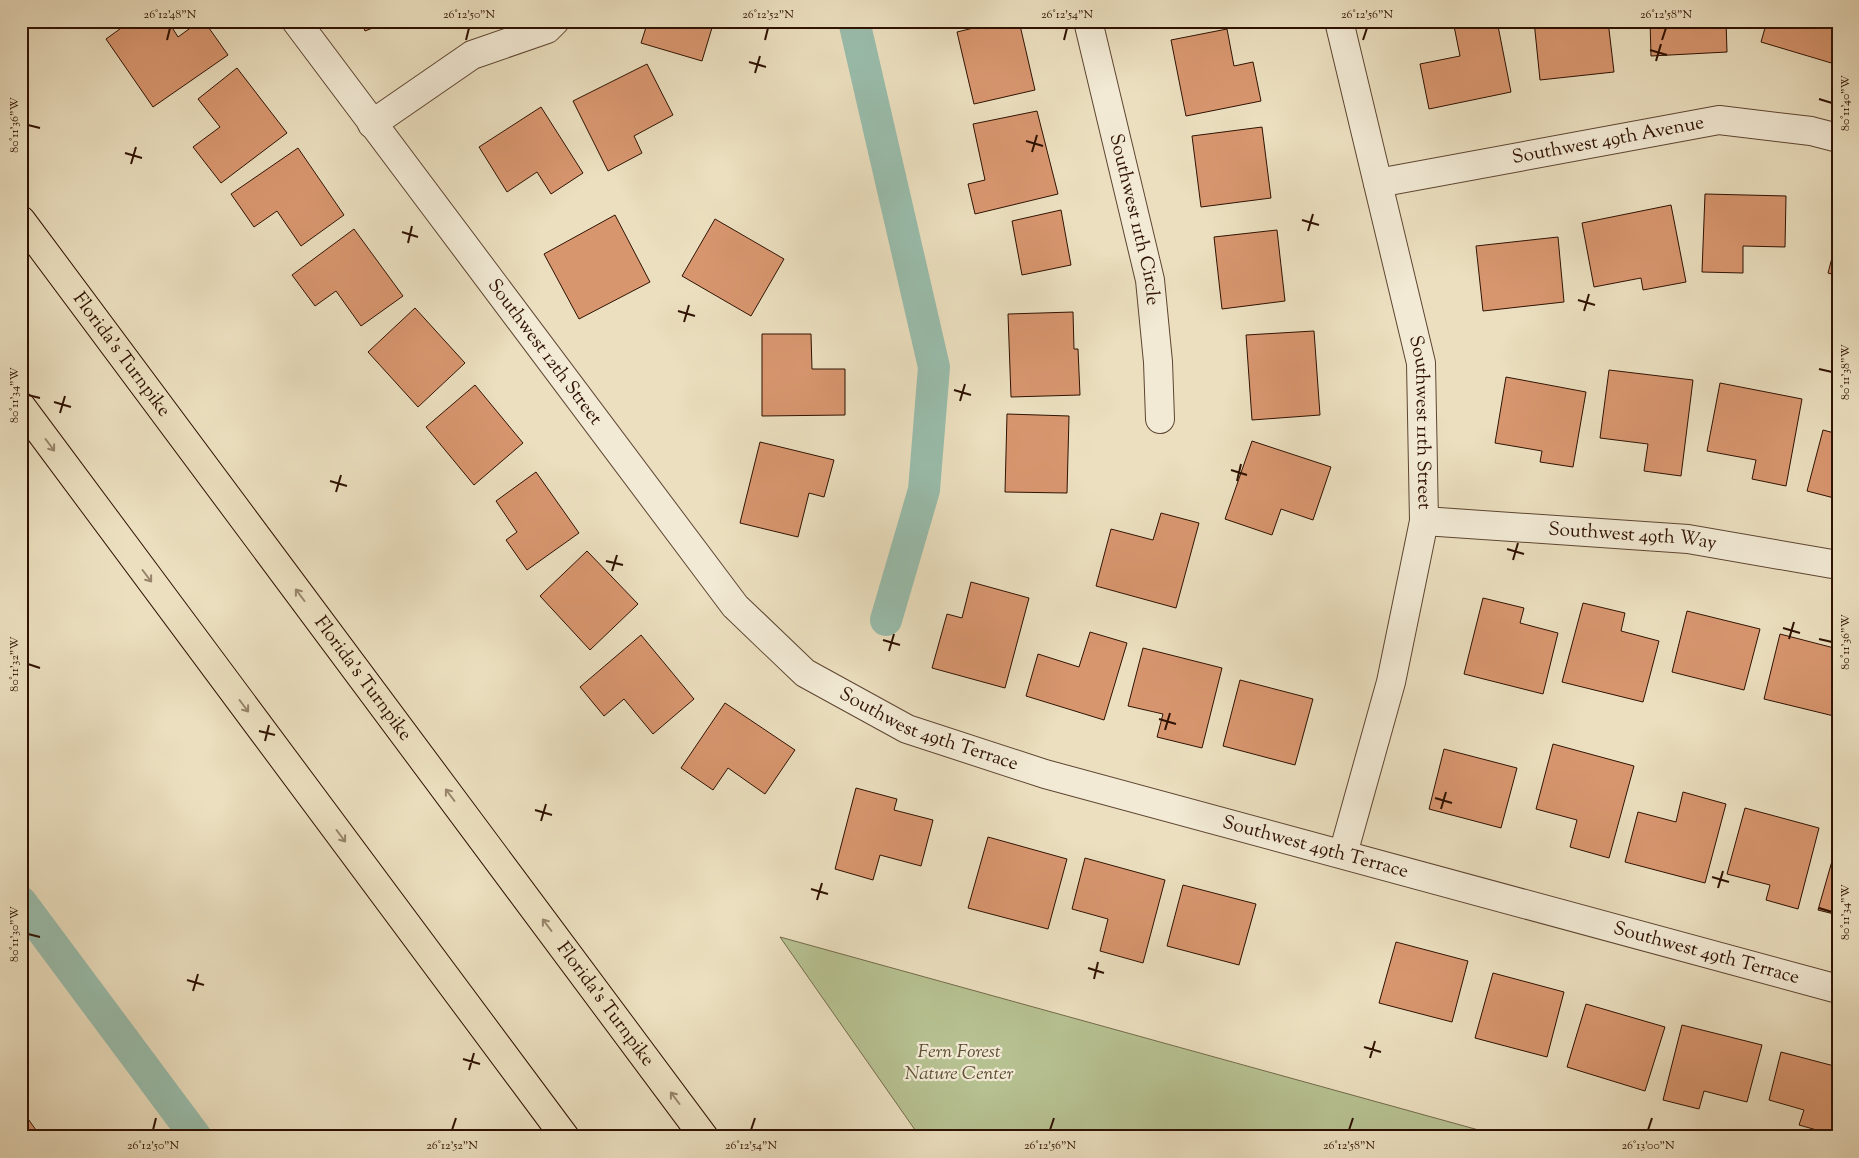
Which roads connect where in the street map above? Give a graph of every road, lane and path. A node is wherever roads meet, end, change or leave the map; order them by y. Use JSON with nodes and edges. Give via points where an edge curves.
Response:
{"nodes":[{"id":1,"x":296,"y":21,"type":"edge"},
{"id":2,"x":555,"y":21,"type":"edge"},
{"id":3,"x":1088,"y":21,"type":"edge"},
{"id":4,"x":1339,"y":21,"type":"edge"},
{"id":5,"x":372,"y":124,"type":"junction"},
{"id":6,"x":1838,"y":138,"type":"edge"},
{"id":7,"x":1378,"y":184,"type":"junction"},
{"id":8,"x":21,"y":220,"type":"edge"},
{"id":9,"x":21,"y":406,"type":"edge"},
{"id":10,"x":1160,"y":419,"type":"dead end"},
{"id":11,"x":1424,"y":521,"type":"junction"},
{"id":12,"x":1838,"y":565,"type":"edge"},
{"id":13,"x":805,"y":673,"type":"joint"},
{"id":14,"x":1343,"y":854,"type":"junction"},
{"id":15,"x":1838,"y":989,"type":"edge"},
{"id":16,"x":565,"y":1137,"type":"edge"},
{"id":17,"x":704,"y":1137,"type":"edge"}],
"edges":[{"from":1,"to":5,"type":"street","name":"Southwest 12th Street"},
{"from":2,"to":5,"type":"street","via":[[548,29],[472,55]]},
{"from":3,"to":10,"type":"street","name":"Southwest 11th Circle","via":[[1150,280]]},
{"from":4,"to":7,"type":"street","name":"Southwest 11th Street"},
{"from":5,"to":13,"type":"street","name":"Southwest 12th Street","via":[[735,606]]},
{"from":6,"to":7,"type":"street","name":"Southwest 49th Avenue","via":[[1811,131],[1718,120]]},
{"from":7,"to":11,"type":"street","name":"Southwest 11th Street","via":[[1421,363]]},
{"from":17,"to":8,"type":"highway","name":"Florida's Turnpike","one_way":true},
{"from":9,"to":16,"type":"highway","one_way":true},
{"from":11,"to":12,"type":"street","name":"Southwest 49th Way","via":[[1688,539]]},
{"from":11,"to":14,"type":"street","name":"Southwest 11th Street","via":[[1391,682]]},
{"from":13,"to":14,"type":"street","name":"Southwest 49th Terrace","via":[[907,729],[1045,774]]},
{"from":14,"to":15,"type":"street","name":"Southwest 49th Terrace"}]}
